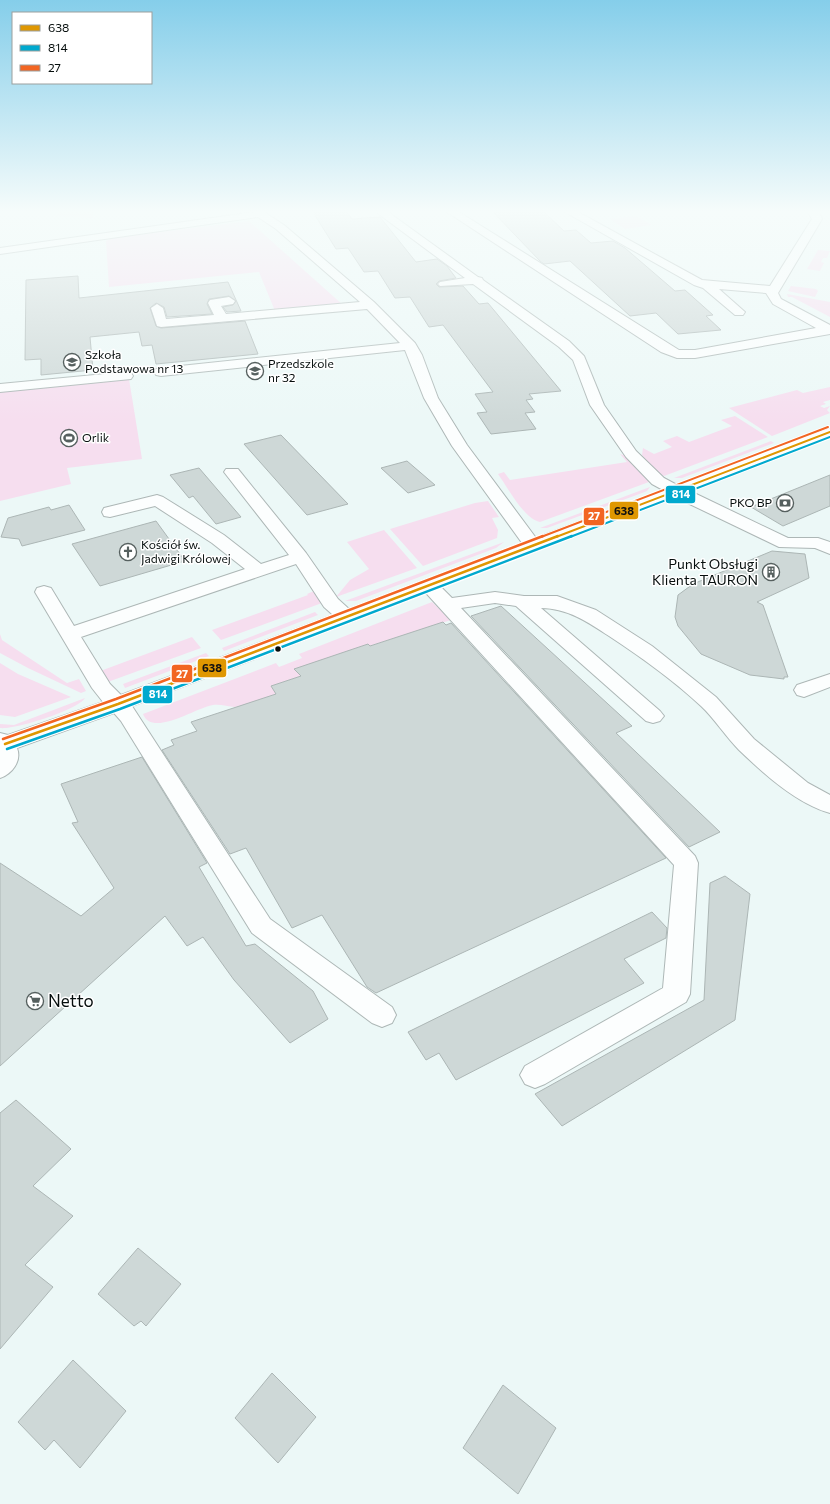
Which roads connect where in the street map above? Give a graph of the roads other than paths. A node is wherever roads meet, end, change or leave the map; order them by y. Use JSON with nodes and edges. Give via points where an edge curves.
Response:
{"nodes":[{"id":1,"x":344,"y":282,"type":"edge"},
{"id":2,"x":459,"y":282,"type":"edge"},
{"id":3,"x":481,"y":282,"type":"edge"},
{"id":4,"x":562,"y":282,"type":"edge"},
{"id":5,"x":699,"y":282,"type":"edge"},
{"id":6,"x":779,"y":282,"type":"edge"},
{"id":7,"x":444,"y":284,"type":"dead end"},
{"id":8,"x":707,"y":285,"type":"junction"},
{"id":9,"x":774,"y":290,"type":"junction"},
{"id":10,"x":229,"y":301,"type":"dead end"},
{"id":11,"x":370,"y":305,"type":"junction"},
{"id":12,"x":157,"y":308,"type":"dead end"},
{"id":13,"x":739,"y":312,"type":"dead end"},
{"id":14,"x":222,"y":318,"type":"junction"},
{"id":15,"x":830,"y":330,"type":"edge"},
{"id":16,"x":410,"y":346,"type":"junction"},
{"id":17,"x":161,"y":372,"type":"dead end"},
{"id":18,"x":126,"y":376,"type":"dead end"},
{"id":19,"x":0,"y":388,"type":"edge"},
{"id":20,"x":830,"y":432,"type":"edge"},
{"id":21,"x":232,"y":472,"type":"dead end"},
{"id":22,"x":675,"y":491,"type":"junction"},
{"id":23,"x":110,"y":512,"type":"dead end"},
{"id":24,"x":826,"y":543,"type":"edge"},
{"id":25,"x":533,"y":546,"type":"junction"},
{"id":26,"x":300,"y":557,"type":"junction"},
{"id":27,"x":258,"y":571,"type":"junction"},
{"id":28,"x":429,"y":586,"type":"junction"},
{"id":29,"x":44,"y":592,"type":"dead end"},
{"id":30,"x":523,"y":602,"type":"junction"},
{"id":31,"x":448,"y":605,"type":"junction"},
{"id":32,"x":346,"y":617,"type":"junction"},
{"id":33,"x":69,"y":634,"type":"junction"},
{"id":34,"x":830,"y":680,"type":"edge"},
{"id":35,"x":804,"y":690,"type":"dead end"},
{"id":36,"x":118,"y":704,"type":"junction"},
{"id":37,"x":653,"y":716,"type":"dead end"},
{"id":38,"x":3,"y":742,"type":"edge"},
{"id":39,"x":0,"y":770,"type":"edge"},
{"id":40,"x":830,"y":804,"type":"edge"},
{"id":41,"x":382,"y":1015,"type":"dead end"},
{"id":42,"x":534,"y":1075,"type":"dead end"}],
"edges":[{"from":1,"to":11,"type":"street"},
{"from":2,"to":7,"type":"street"},
{"from":3,"to":22,"type":"street","via":[[554,336],[579,360],[597,405],[631,454],[658,481]]},
{"from":4,"to":15,"type":"street","via":[[677,354],[706,353]]},
{"from":5,"to":8,"type":"street"},
{"from":6,"to":9,"type":"street"},
{"from":8,"to":9,"type":"street"},
{"from":8,"to":13,"type":"street"},
{"from":9,"to":15,"type":"street","via":[[773,295],[777,301]]},
{"from":10,"to":14,"type":"street","via":[[214,303]]},
{"from":11,"to":14,"type":"street"},
{"from":11,"to":16,"type":"street"},
{"from":12,"to":14,"type":"street","via":[[161,323]]},
{"from":16,"to":17,"type":"street"},
{"from":16,"to":25,"type":"street","via":[[431,398],[460,446]]},
{"from":18,"to":19,"type":"street"},
{"from":20,"to":22,"type":"street"},
{"from":21,"to":26,"type":"street"},
{"from":22,"to":24,"type":"street","via":[[785,543]]},
{"from":22,"to":25,"type":"street"},
{"from":23,"to":27,"type":"street","via":[[157,500],[218,539]]},
{"from":25,"to":28,"type":"street"},
{"from":26,"to":27,"type":"street"},
{"from":26,"to":32,"type":"street","via":[[330,603]]},
{"from":27,"to":33,"type":"street"},
{"from":28,"to":31,"type":"street"},
{"from":28,"to":32,"type":"street"},
{"from":29,"to":33,"type":"street"},
{"from":30,"to":31,"type":"street","via":[[500,596]]},
{"from":30,"to":37,"type":"street"},
{"from":30,"to":40,"type":"street","via":[[557,602],[589,614],[645,650],[709,702],[746,744],[800,789]]},
{"from":31,"to":42,"type":"street","via":[[686,863],[676,994]]},
{"from":32,"to":36,"type":"street"},
{"from":33,"to":36,"type":"street","via":[[102,688]]},
{"from":34,"to":35,"type":"street"},
{"from":36,"to":38,"type":"street"},
{"from":36,"to":41,"type":"street","via":[[129,716],[261,926]]},
{"from":38,"to":39,"type":"street","via":[[9,751],[8,760]]}]}
